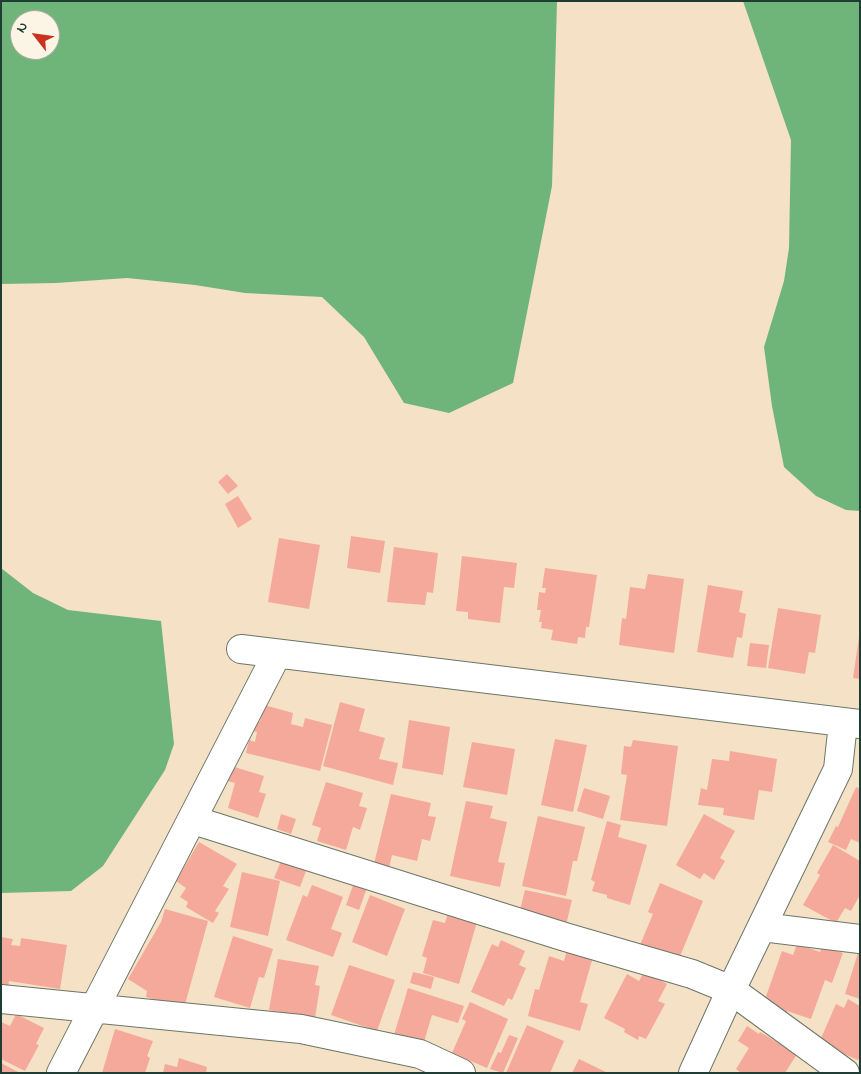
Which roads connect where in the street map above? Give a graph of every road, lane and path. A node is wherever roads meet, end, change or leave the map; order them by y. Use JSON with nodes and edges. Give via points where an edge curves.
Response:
{"nodes":[{"id":1,"x":241,"y":649,"type":"dead end"},
{"id":2,"x":277,"y":654,"type":"junction"},
{"id":3,"x":852,"y":723,"type":"edge"},
{"id":4,"x":193,"y":820,"type":"junction"},
{"id":5,"x":762,"y":927,"type":"junction"},
{"id":6,"x":860,"y":939,"type":"edge"},
{"id":7,"x":730,"y":990,"type":"junction"},
{"id":8,"x":1,"y":999,"type":"edge"},
{"id":9,"x":95,"y":1008,"type":"junction"},
{"id":10,"x":61,"y":1073,"type":"edge"},
{"id":11,"x":461,"y":1073,"type":"edge"},
{"id":12,"x":693,"y":1073,"type":"edge"},
{"id":13,"x":845,"y":1073,"type":"edge"}],
"edges":[{"from":1,"to":2,"type":"street"},
{"from":2,"to":3,"type":"street"},
{"from":2,"to":4,"type":"street"},
{"from":3,"to":5,"type":"street","via":[[838,769]]},
{"from":4,"to":7,"type":"street","via":[[692,974]]},
{"from":4,"to":9,"type":"street"},
{"from":5,"to":6,"type":"street"},
{"from":5,"to":7,"type":"street"},
{"from":7,"to":12,"type":"street"},
{"from":7,"to":13,"type":"street"},
{"from":8,"to":9,"type":"street"},
{"from":9,"to":10,"type":"street"},
{"from":9,"to":11,"type":"street","via":[[301,1029],[420,1054]]}]}
